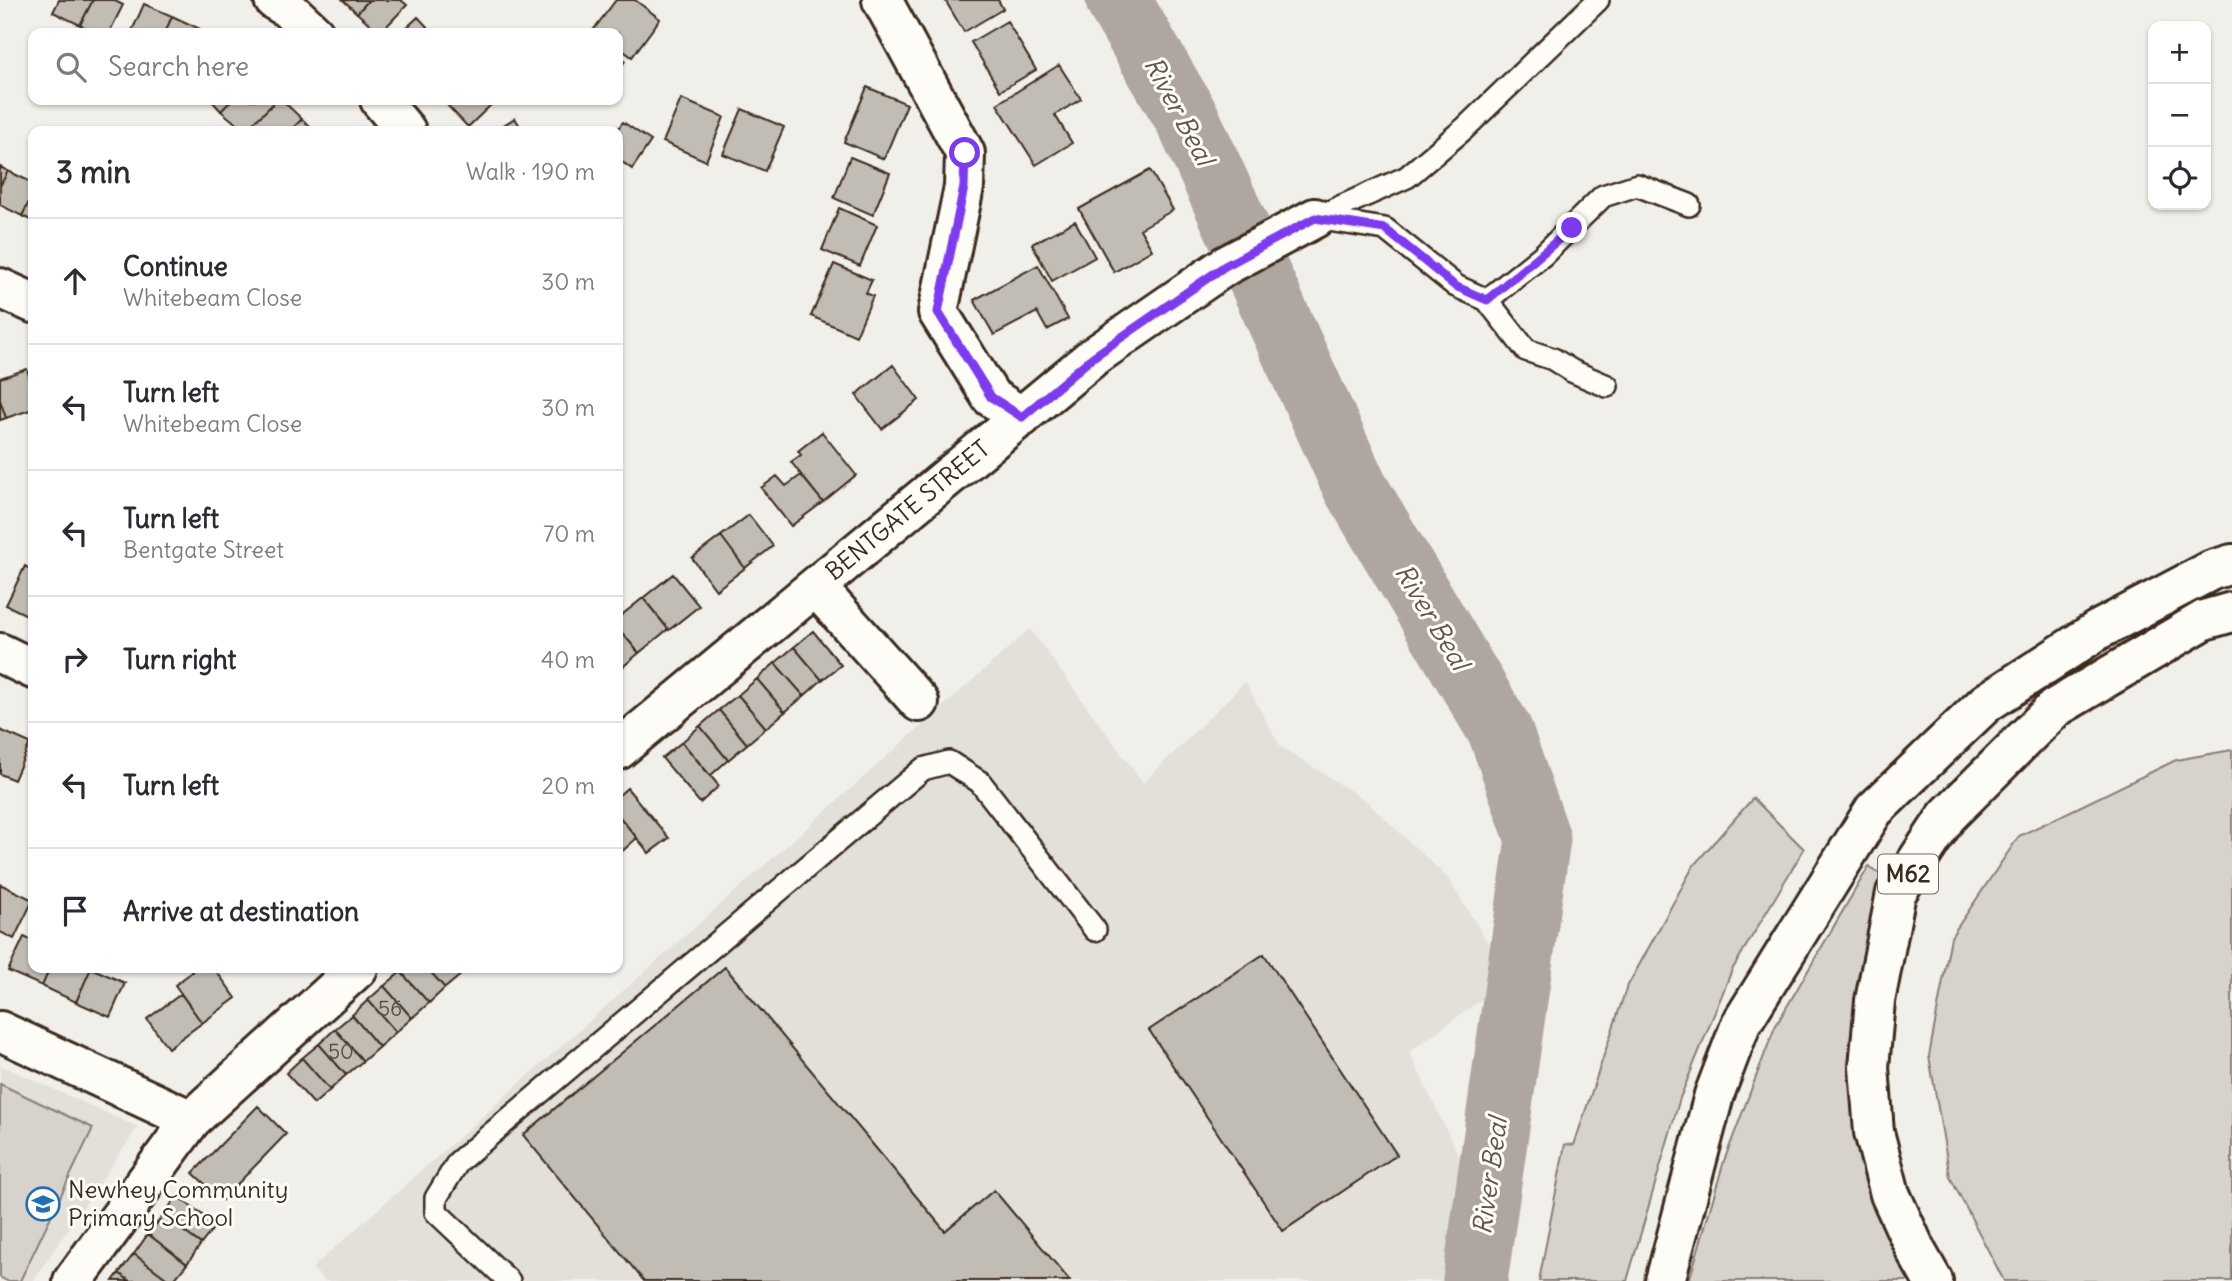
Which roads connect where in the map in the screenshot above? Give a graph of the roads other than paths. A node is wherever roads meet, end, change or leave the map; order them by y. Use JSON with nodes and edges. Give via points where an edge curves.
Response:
{"nodes":[{"id":1,"x":274,"y":0,"type":"edge"},
{"id":2,"x":882,"y":0,"type":"edge"},
{"id":3,"x":1598,"y":0,"type":"edge"},
{"id":4,"x":309,"y":28,"type":"edge"},
{"id":5,"x":384,"y":105,"type":"edge"},
{"id":6,"x":402,"y":126,"type":"edge"},
{"id":7,"x":1689,"y":205,"type":"dead end"},
{"id":8,"x":1315,"y":218,"type":"junction"},
{"id":9,"x":0,"y":288,"type":"edge"},
{"id":10,"x":1487,"y":300,"type":"junction"},
{"id":11,"x":28,"y":301,"type":"edge"},
{"id":12,"x":1607,"y":386,"type":"dead end"},
{"id":13,"x":1022,"y":417,"type":"junction"},
{"id":14,"x":2232,"y":564,"type":"edge"},
{"id":15,"x":816,"y":587,"type":"junction"},
{"id":16,"x":2232,"y":612,"type":"edge"},
{"id":17,"x":0,"y":653,"type":"edge"},
{"id":18,"x":28,"y":666,"type":"edge"},
{"id":19,"x":919,"y":702,"type":"dead end"},
{"id":20,"x":623,"y":746,"type":"edge"},
{"id":21,"x":1095,"y":930,"type":"dead end"},
{"id":22,"x":353,"y":973,"type":"edge"},
{"id":23,"x":0,"y":1031,"type":"edge"},
{"id":24,"x":191,"y":1120,"type":"junction"},
{"id":25,"x":73,"y":1281,"type":"edge"},
{"id":26,"x":509,"y":1281,"type":"edge"},
{"id":27,"x":1665,"y":1281,"type":"edge"},
{"id":28,"x":1933,"y":1281,"type":"edge"}],
"edges":[{"from":1,"to":4,"type":"main road"},
{"from":2,"to":13,"type":"main road","via":[[965,153],[964,187],[938,312],[991,397]]},
{"from":3,"to":8,"type":"lane","via":[[1407,177]]},
{"from":5,"to":6,"type":"main road"},
{"from":7,"to":10,"type":"lane","via":[[1637,185],[1603,196],[1543,255]]},
{"from":8,"to":10,"type":"lane","via":[[1385,229],[1455,286]]},
{"from":8,"to":13,"type":"main road","name":"BENTGATE STREET","via":[[1225,266],[1093,357]]},
{"from":9,"to":11,"type":"main road"},
{"from":10,"to":12,"type":"lane","via":[[1526,350]]},
{"from":13,"to":15,"type":"main road","name":"BENTGATE STREET"},
{"from":14,"to":27,"type":"main road","number":"M62","via":[[2098,630],[1986,703],[1874,810],[1741,1024],[1714,1095]]},
{"from":15,"to":19,"type":"main road"},
{"from":15,"to":20,"type":"main road","name":"BENTGATE STREET"},
{"from":16,"to":28,"type":"main road","number":"M62","via":[[2204,620],[2055,708],[1947,816],[1896,893],[1875,1001],[1868,1068],[1874,1132],[1890,1194]]},
{"from":17,"to":18,"type":"main road"},
{"from":21,"to":26,"type":"lane","via":[[981,782],[949,762],[923,769],[458,1162],[436,1198],[436,1212]]},
{"from":22,"to":24,"type":"main road"},
{"from":23,"to":24,"type":"main road"},
{"from":24,"to":25,"type":"main road"}]}
